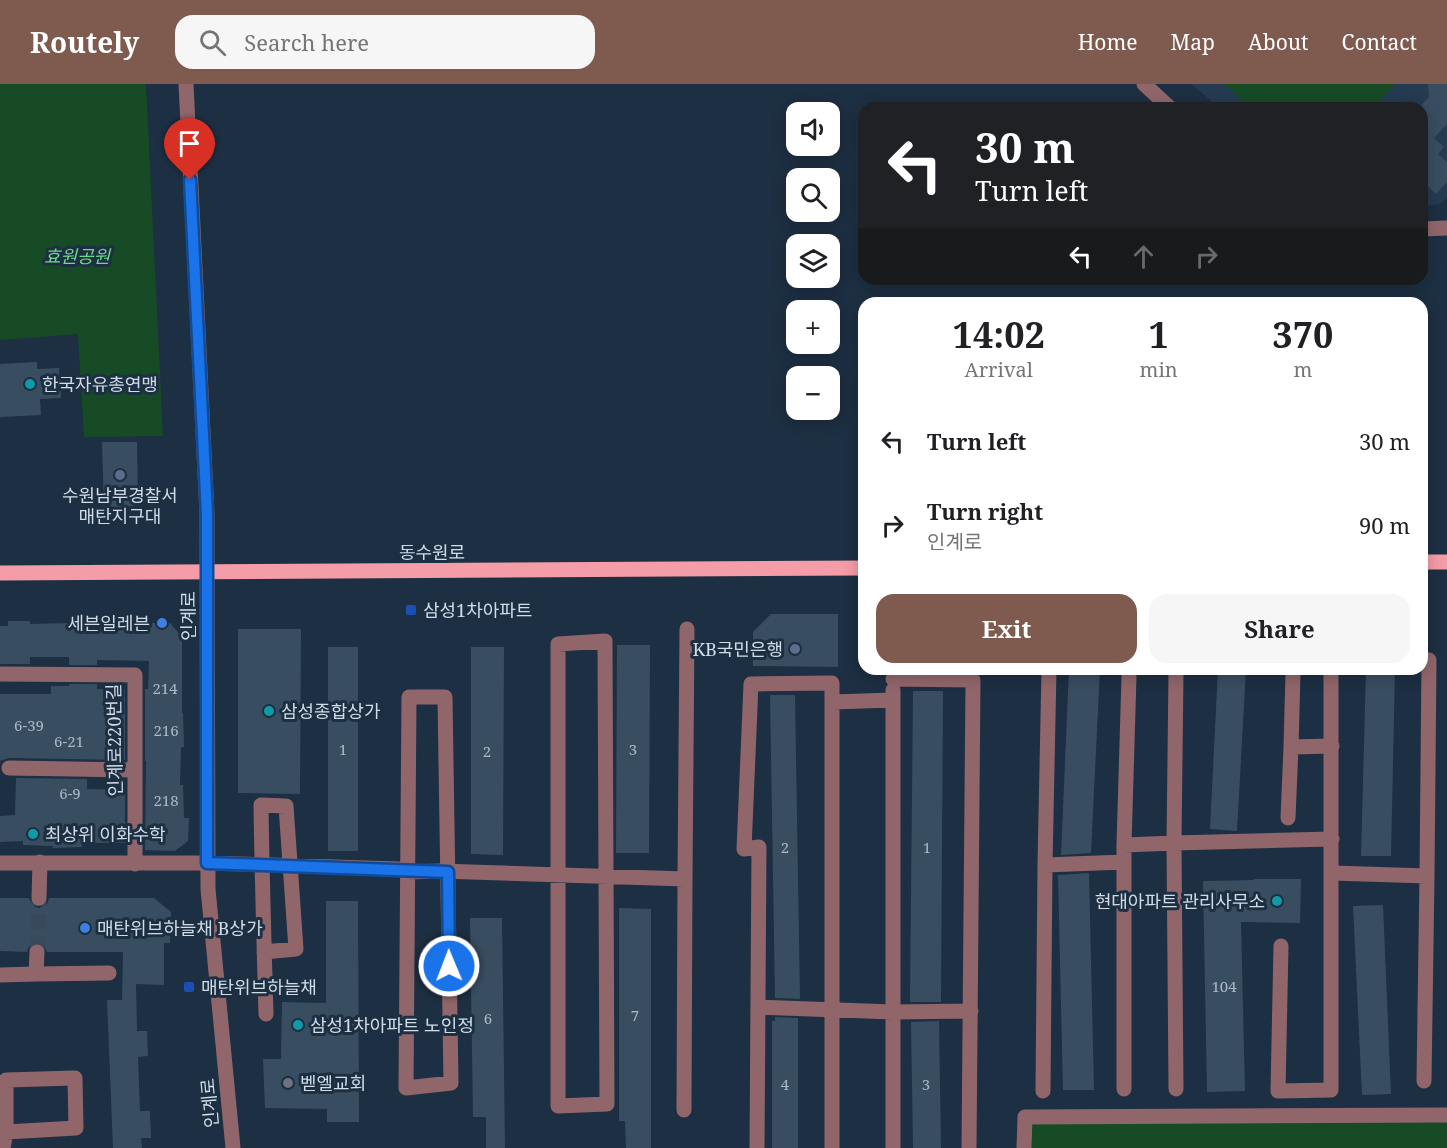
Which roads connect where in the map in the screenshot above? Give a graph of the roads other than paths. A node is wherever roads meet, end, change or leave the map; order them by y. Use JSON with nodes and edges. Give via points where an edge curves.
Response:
{"nodes":[{"id":1,"x":186,"y":84,"type":"edge"},
{"id":2,"x":1144,"y":84,"type":"edge"},
{"id":3,"x":1164,"y":102,"type":"edge"},
{"id":4,"x":1447,"y":228,"type":"edge"},
{"id":5,"x":1428,"y":229,"type":"edge"},
{"id":6,"x":1428,"y":562,"type":"edge"},
{"id":7,"x":1447,"y":562,"type":"edge"},
{"id":8,"x":858,"y":568,"type":"edge"},
{"id":9,"x":0,"y":573,"type":"edge"},
{"id":10,"x":208,"y":573,"type":"junction"},
{"id":11,"x":687,"y":629,"type":"dead end"},
{"id":12,"x":1429,"y":660,"type":"dead end"},
{"id":13,"x":0,"y":674,"type":"edge"},
{"id":14,"x":893,"y":675,"type":"edge"},
{"id":15,"x":906,"y":675,"type":"edge"},
{"id":16,"x":1049,"y":675,"type":"edge"},
{"id":17,"x":1176,"y":675,"type":"edge"},
{"id":18,"x":1293,"y":675,"type":"edge"},
{"id":19,"x":1331,"y":675,"type":"edge"},
{"id":20,"x":1129,"y":676,"type":"dead end"},
{"id":21,"x":893,"y":700,"type":"junction"},
{"id":22,"x":832,"y":702,"type":"junction"},
{"id":23,"x":1332,"y":746,"type":"junction"},
{"id":24,"x":1291,"y":747,"type":"junction"},
{"id":25,"x":9,"y":768,"type":"dead end"},
{"id":26,"x":134,"y":771,"type":"junction"},
{"id":27,"x":1288,"y":818,"type":"dead end"},
{"id":28,"x":1332,"y":839,"type":"junction"},
{"id":29,"x":1174,"y":843,"type":"junction"},
{"id":30,"x":1124,"y":845,"type":"junction"},
{"id":31,"x":40,"y":862,"type":"junction"},
{"id":32,"x":1124,"y":862,"type":"junction"},
{"id":33,"x":0,"y":863,"type":"edge"},
{"id":34,"x":207,"y":863,"type":"junction"},
{"id":35,"x":135,"y":864,"type":"junction"},
{"id":36,"x":261,"y":865,"type":"junction"},
{"id":37,"x":1045,"y":865,"type":"junction"},
{"id":38,"x":289,"y":866,"type":"junction"},
{"id":39,"x":408,"y":872,"type":"junction"},
{"id":40,"x":448,"y":872,"type":"junction"},
{"id":41,"x":1332,"y":873,"type":"junction"},
{"id":42,"x":558,"y":875,"type":"junction"},
{"id":43,"x":1427,"y":876,"type":"junction"},
{"id":44,"x":606,"y":877,"type":"junction"},
{"id":45,"x":685,"y":879,"type":"junction"},
{"id":46,"x":39,"y":898,"type":"tunnel mouth"},
{"id":47,"x":1281,"y":946,"type":"dead end"},
{"id":48,"x":37,"y":952,"type":"tunnel mouth"},
{"id":49,"x":264,"y":952,"type":"junction"},
{"id":50,"x":109,"y":973,"type":"dead end"},
{"id":51,"x":36,"y":974,"type":"junction"},
{"id":52,"x":0,"y":975,"type":"edge"},
{"id":53,"x":758,"y":1007,"type":"junction"},
{"id":54,"x":832,"y":1010,"type":"junction"},
{"id":55,"x":971,"y":1011,"type":"junction"},
{"id":56,"x":893,"y":1012,"type":"junction"},
{"id":57,"x":266,"y":1014,"type":"dead end"},
{"id":58,"x":1424,"y":1081,"type":"dead end"},
{"id":59,"x":1124,"y":1089,"type":"dead end"},
{"id":60,"x":1176,"y":1089,"type":"dead end"},
{"id":61,"x":1043,"y":1091,"type":"dead end"},
{"id":62,"x":684,"y":1110,"type":"dead end"},
{"id":63,"x":1447,"y":1115,"type":"edge"},
{"id":64,"x":6,"y":1132,"type":"junction"},
{"id":65,"x":3,"y":1148,"type":"edge"},
{"id":66,"x":233,"y":1148,"type":"edge"},
{"id":67,"x":757,"y":1148,"type":"edge"},
{"id":68,"x":832,"y":1148,"type":"edge"},
{"id":69,"x":893,"y":1148,"type":"edge"},
{"id":70,"x":969,"y":1148,"type":"edge"},
{"id":71,"x":1024,"y":1148,"type":"edge"}],
"edges":[{"from":1,"to":10,"type":"street","name":"인계로"},
{"from":2,"to":3,"type":"street"},
{"from":4,"to":5,"type":"street"},
{"from":6,"to":7,"type":"main road"},
{"from":8,"to":10,"type":"main road","name":"동수원로"},
{"from":9,"to":10,"type":"main road","name":"동수원로"},
{"from":10,"to":34,"type":"street","name":"인계로"},
{"from":11,"to":45,"type":"street"},
{"from":12,"to":43,"type":"street"},
{"from":13,"to":26,"type":"street","name":"인계로220번길","via":[[135,675]]},
{"from":14,"to":21,"type":"street"},
{"from":15,"to":55,"type":"street","via":[[973,680]]},
{"from":16,"to":37,"type":"street"},
{"from":17,"to":29,"type":"street"},
{"from":18,"to":24,"type":"street"},
{"from":19,"to":23,"type":"street"},
{"from":20,"to":30,"type":"street"},
{"from":21,"to":22,"type":"street"},
{"from":21,"to":56,"type":"street"},
{"from":22,"to":53,"type":"street","via":[[832,683],[751,684],[744,849],[759,847]]},
{"from":22,"to":54,"type":"street"},
{"from":23,"to":24,"type":"street"},
{"from":23,"to":28,"type":"street"},
{"from":24,"to":27,"type":"street"},
{"from":25,"to":26,"type":"street"},
{"from":26,"to":35,"type":"street","name":"인계로220번길"},
{"from":28,"to":29,"type":"street"},
{"from":28,"to":41,"type":"street"},
{"from":29,"to":30,"type":"street"},
{"from":29,"to":60,"type":"street"},
{"from":30,"to":32,"type":"street"},
{"from":31,"to":33,"type":"street"},
{"from":31,"to":35,"type":"street"},
{"from":31,"to":46,"type":"street"},
{"from":32,"to":37,"type":"street"},
{"from":32,"to":59,"type":"street"},
{"from":34,"to":35,"type":"street"},
{"from":34,"to":36,"type":"street"},
{"from":34,"to":66,"type":"street","name":"인계로"},
{"from":36,"to":38,"type":"street"},
{"from":36,"to":38,"type":"street","via":[[261,806],[286,806]]},
{"from":36,"to":49,"type":"street"},
{"from":37,"to":61,"type":"street"},
{"from":38,"to":39,"type":"street"},
{"from":38,"to":49,"type":"street","via":[[296,949]]},
{"from":39,"to":40,"type":"street"},
{"from":39,"to":40,"type":"street","via":[[409,697],[445,698]]},
{"from":39,"to":40,"type":"street","via":[[406,1088],[451,1083]]},
{"from":40,"to":42,"type":"street"},
{"from":41,"to":43,"type":"street"},
{"from":41,"to":47,"type":"street","via":[[1331,1090],[1278,1091]]},
{"from":42,"to":44,"type":"street"},
{"from":42,"to":44,"type":"street","via":[[558,1106],[607,1104]]},
{"from":42,"to":44,"type":"street","via":[[558,644],[604,641]]},
{"from":43,"to":58,"type":"street"},
{"from":44,"to":45,"type":"street"},
{"from":45,"to":62,"type":"street"},
{"from":48,"to":51,"type":"street"},
{"from":49,"to":57,"type":"street"},
{"from":50,"to":51,"type":"street"},
{"from":51,"to":52,"type":"street"},
{"from":53,"to":54,"type":"street"},
{"from":53,"to":67,"type":"street"},
{"from":54,"to":56,"type":"street"},
{"from":54,"to":68,"type":"street"},
{"from":55,"to":56,"type":"street"},
{"from":55,"to":70,"type":"street"},
{"from":56,"to":69,"type":"street"},
{"from":63,"to":71,"type":"street","via":[[1025,1117]]},
{"from":64,"to":64,"type":"street","via":[[76,1128],[75,1078],[6,1080]]},
{"from":64,"to":65,"type":"street"}]}
